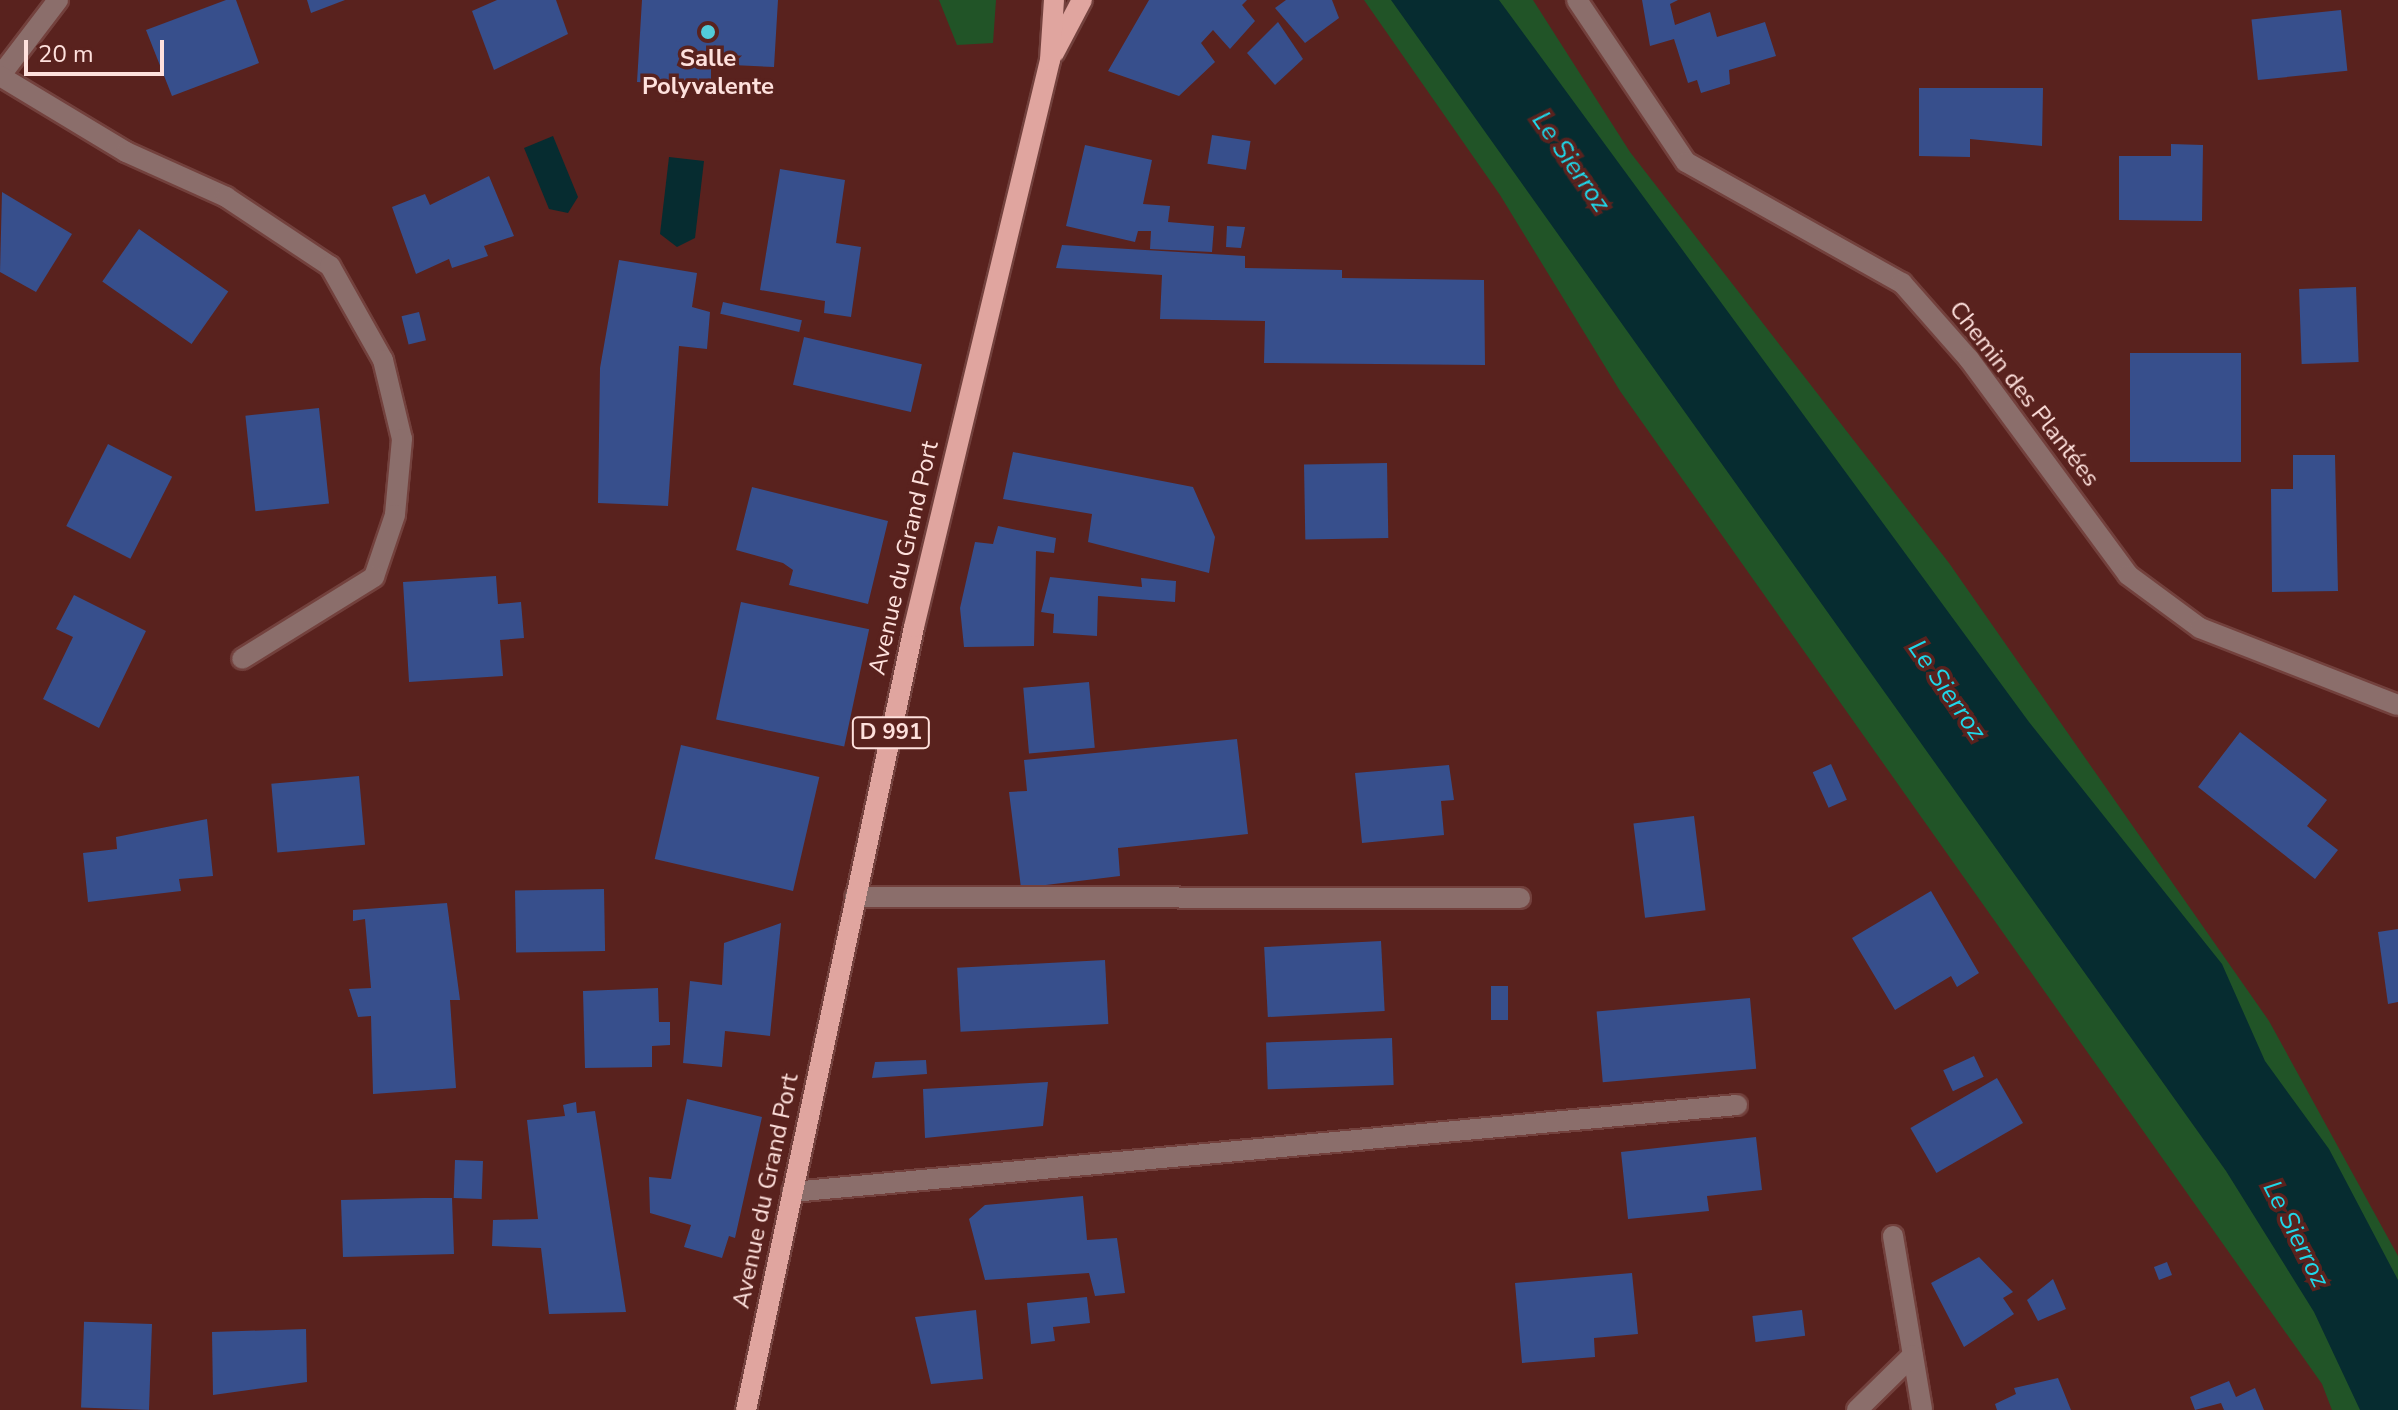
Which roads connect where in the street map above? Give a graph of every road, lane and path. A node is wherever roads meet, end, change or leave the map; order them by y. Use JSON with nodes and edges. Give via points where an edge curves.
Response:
{"nodes":[{"id":1,"x":58,"y":0,"type":"edge"},
{"id":2,"x":1054,"y":0,"type":"edge"},
{"id":3,"x":1082,"y":0,"type":"edge"},
{"id":4,"x":1577,"y":0,"type":"edge"},
{"id":5,"x":1050,"y":60,"type":"junction"},
{"id":6,"x":0,"y":76,"type":"edge"},
{"id":7,"x":242,"y":659,"type":"dead end"},
{"id":8,"x":2398,"y":705,"type":"edge"},
{"id":9,"x":855,"y":897,"type":"junction"},
{"id":10,"x":1520,"y":898,"type":"dead end"},
{"id":11,"x":1737,"y":1105,"type":"dead end"},
{"id":12,"x":792,"y":1192,"type":"junction"},
{"id":13,"x":1893,"y":1236,"type":"dead end"},
{"id":14,"x":1913,"y":1355,"type":"junction"},
{"id":15,"x":746,"y":1410,"type":"edge"},
{"id":16,"x":1857,"y":1410,"type":"edge"},
{"id":17,"x":1922,"y":1410,"type":"edge"}],
"edges":[{"from":1,"to":6,"type":"street"},
{"from":2,"to":5,"type":"main road","name":"Avenue du Grand Port","number":"D 991"},
{"from":3,"to":5,"type":"main road"},
{"from":4,"to":8,"type":"street","name":"Chemin des Plantées","via":[[1686,162],[1902,283],[1969,359],[2128,575],[2200,628]]},
{"from":5,"to":9,"type":"main road","name":"Avenue du Grand Port","number":"D 991"},
{"from":6,"to":7,"type":"street","via":[[126,152],[226,197],[330,266],[383,360],[402,439],[395,515],[374,577]]},
{"from":9,"to":10,"type":"street"},
{"from":9,"to":12,"type":"main road","name":"Avenue du Grand Port","number":"D 991"},
{"from":11,"to":12,"type":"street"},
{"from":12,"to":15,"type":"main road","name":"Avenue du Grand Port","number":"D 991"},
{"from":13,"to":14,"type":"street"},
{"from":14,"to":16,"type":"street"},
{"from":14,"to":17,"type":"street"}]}
